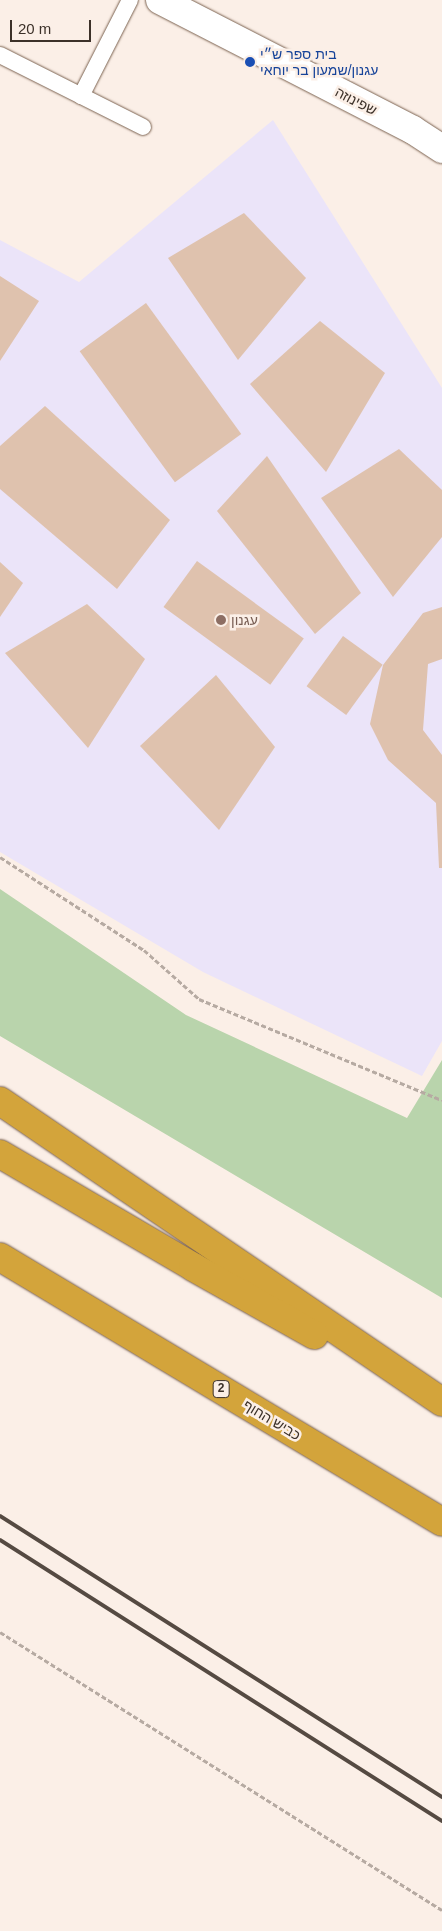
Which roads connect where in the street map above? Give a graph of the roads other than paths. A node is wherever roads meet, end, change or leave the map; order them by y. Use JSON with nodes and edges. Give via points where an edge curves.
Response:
{"nodes":[{"id":1,"x":130,"y":0,"type":"edge"},
{"id":2,"x":160,"y":0,"type":"edge"},
{"id":3,"x":0,"y":55,"type":"edge"},
{"id":4,"x":81,"y":96,"type":"junction"},
{"id":5,"x":143,"y":127,"type":"dead end"},
{"id":6,"x":442,"y":149,"type":"edge"},
{"id":7,"x":0,"y":1101,"type":"edge"},
{"id":8,"x":0,"y":1154,"type":"edge"},
{"id":9,"x":0,"y":1257,"type":"edge"},
{"id":10,"x":442,"y":1404,"type":"edge"},
{"id":11,"x":442,"y":1522,"type":"edge"}],
"edges":[{"from":1,"to":4,"type":"lane"},
{"from":2,"to":6,"type":"street","name":"שפינוזה","via":[[413,130]]},
{"from":3,"to":4,"type":"lane"},
{"from":4,"to":5,"type":"lane"},
{"from":7,"to":10,"type":"highway"},
{"from":8,"to":10,"type":"highway","via":[[202,1272]]},
{"from":9,"to":11,"type":"highway","name":"כביש החוף","number":"2"}]}
